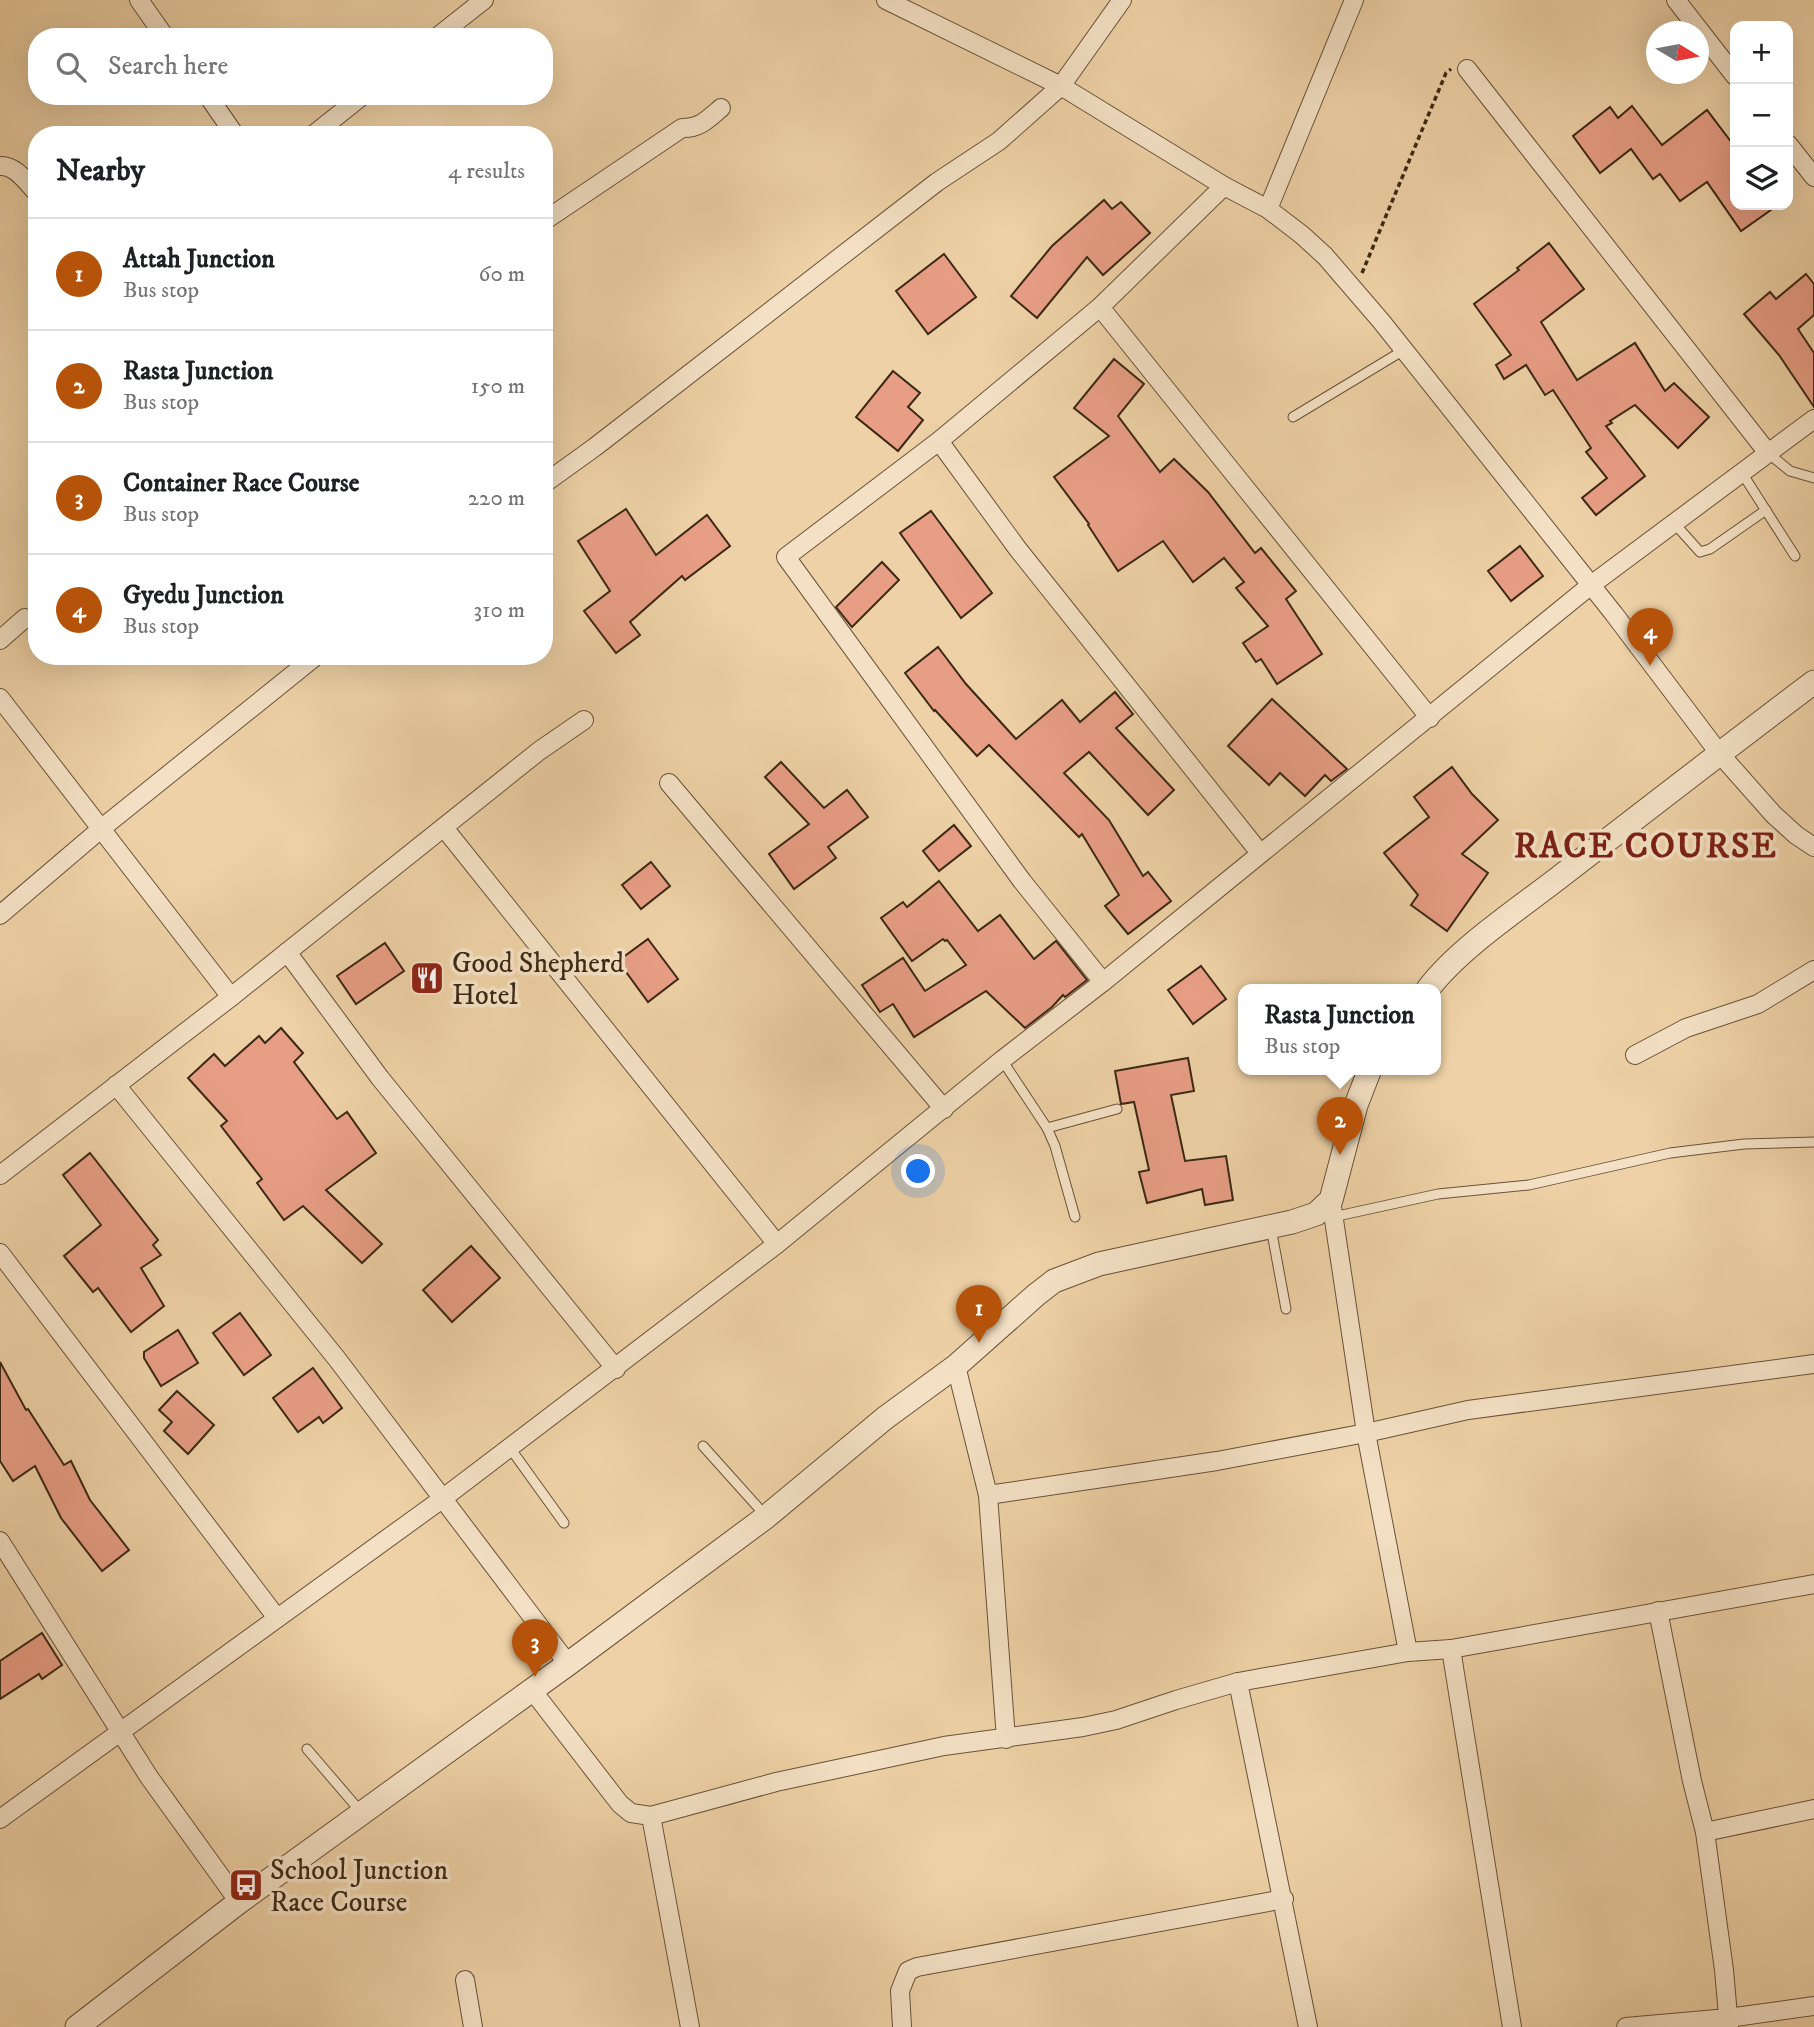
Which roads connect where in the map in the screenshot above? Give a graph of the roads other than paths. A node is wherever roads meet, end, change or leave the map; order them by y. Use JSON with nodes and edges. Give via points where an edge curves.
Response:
{"nodes":[{"id":1,"x":139,"y":0,"type":"edge"},
{"id":2,"x":484,"y":0,"type":"edge"},
{"id":3,"x":886,"y":0,"type":"edge"},
{"id":4,"x":1122,"y":0,"type":"edge"},
{"id":5,"x":1354,"y":0,"type":"edge"},
{"id":6,"x":1676,"y":0,"type":"edge"},
{"id":7,"x":159,"y":28,"type":"edge"},
{"id":8,"x":448,"y":28,"type":"edge"},
{"id":9,"x":1467,"y":69,"type":"road end"},
{"id":10,"x":1730,"y":70,"type":"edge"},
{"id":11,"x":1061,"y":86,"type":"junction"},
{"id":12,"x":214,"y":105,"type":"edge"},
{"id":13,"x":351,"y":105,"type":"edge"},
{"id":14,"x":720,"y":108,"type":"dead end"},
{"id":15,"x":230,"y":126,"type":"edge"},
{"id":16,"x":324,"y":126,"type":"edge"},
{"id":17,"x":1790,"y":147,"type":"edge"},
{"id":18,"x":0,"y":166,"type":"edge"},
{"id":19,"x":1814,"y":177,"type":"edge"},
{"id":20,"x":28,"y":184,"type":"edge"},
{"id":21,"x":1224,"y":186,"type":"junction"},
{"id":22,"x":1268,"y":209,"type":"junction"},
{"id":23,"x":553,"y":215,"type":"edge"},
{"id":24,"x":1100,"y":307,"type":"junction"},
{"id":25,"x":1404,"y":350,"type":"junction"},
{"id":26,"x":1293,"y":417,"type":"dead end"},
{"id":27,"x":1814,"y":419,"type":"edge"},
{"id":28,"x":939,"y":441,"type":"junction"},
{"id":29,"x":1768,"y":453,"type":"junction"},
{"id":30,"x":1742,"y":473,"type":"junction"},
{"id":31,"x":553,"y":477,"type":"edge"},
{"id":32,"x":1814,"y":478,"type":"edge"},
{"id":33,"x":1766,"y":510,"type":"junction"},
{"id":34,"x":1674,"y":523,"type":"junction"},
{"id":35,"x":1795,"y":556,"type":"dead end"},
{"id":36,"x":1591,"y":585,"type":"junction"},
{"id":37,"x":24,"y":618,"type":"dead end"},
{"id":38,"x":0,"y":640,"type":"edge"},
{"id":39,"x":305,"y":665,"type":"edge"},
{"id":40,"x":1814,"y":682,"type":"edge"},
{"id":41,"x":0,"y":698,"type":"edge"},
{"id":42,"x":1430,"y":718,"type":"junction"},
{"id":43,"x":584,"y":720,"type":"dead end"},
{"id":44,"x":1719,"y":753,"type":"junction"},
{"id":45,"x":668,"y":783,"type":"dead end"},
{"id":46,"x":102,"y":828,"type":"junction"},
{"id":47,"x":444,"y":829,"type":"junction"},
{"id":48,"x":1814,"y":847,"type":"edge"},
{"id":49,"x":1261,"y":853,"type":"junction"},
{"id":50,"x":0,"y":915,"type":"edge"},
{"id":51,"x":287,"y":952,"type":"junction"},
{"id":52,"x":1814,"y":970,"type":"edge"},
{"id":53,"x":1103,"y":982,"type":"junction"},
{"id":54,"x":1432,"y":984,"type":"edge"},
{"id":55,"x":231,"y":997,"type":"junction"},
{"id":56,"x":1635,"y":1055,"type":"dead end"},
{"id":57,"x":1002,"y":1060,"type":"junction"},
{"id":58,"x":1368,"y":1075,"type":"edge"},
{"id":59,"x":116,"y":1085,"type":"junction"},
{"id":60,"x":944,"y":1109,"type":"junction"},
{"id":61,"x":1117,"y":1109,"type":"dead end"},
{"id":62,"x":1047,"y":1128,"type":"junction"},
{"id":63,"x":1814,"y":1142,"type":"edge"},
{"id":64,"x":0,"y":1175,"type":"edge"},
{"id":65,"x":1332,"y":1209,"type":"junction"},
{"id":66,"x":1075,"y":1217,"type":"dead end"},
{"id":67,"x":1271,"y":1227,"type":"junction"},
{"id":68,"x":777,"y":1244,"type":"junction"},
{"id":69,"x":0,"y":1254,"type":"edge"},
{"id":70,"x":1286,"y":1309,"type":"dead end"},
{"id":71,"x":1814,"y":1364,"type":"edge"},
{"id":72,"x":956,"y":1366,"type":"junction"},
{"id":73,"x":616,"y":1369,"type":"junction"},
{"id":74,"x":1366,"y":1433,"type":"junction"},
{"id":75,"x":703,"y":1446,"type":"dead end"},
{"id":76,"x":510,"y":1448,"type":"junction"},
{"id":77,"x":988,"y":1496,"type":"junction"},
{"id":78,"x":442,"y":1499,"type":"junction"},
{"id":79,"x":766,"y":1517,"type":"junction"},
{"id":80,"x":564,"y":1523,"type":"dead end"},
{"id":81,"x":3,"y":1551,"type":"edge"},
{"id":82,"x":1814,"y":1584,"type":"edge"},
{"id":83,"x":1658,"y":1611,"type":"junction"},
{"id":84,"x":277,"y":1618,"type":"junction"},
{"id":85,"x":1451,"y":1649,"type":"junction"},
{"id":86,"x":1408,"y":1652,"type":"junction"},
{"id":87,"x":568,"y":1664,"type":"junction"},
{"id":88,"x":1238,"y":1682,"type":"junction"},
{"id":89,"x":532,"y":1690,"type":"junction"},
{"id":90,"x":119,"y":1731,"type":"junction"},
{"id":91,"x":1006,"y":1739,"type":"junction"},
{"id":92,"x":307,"y":1749,"type":"dead end"},
{"id":93,"x":1814,"y":1809,"type":"edge"},
{"id":94,"x":362,"y":1813,"type":"junction"},
{"id":95,"x":651,"y":1816,"type":"junction"},
{"id":96,"x":0,"y":1819,"type":"edge"},
{"id":97,"x":1705,"y":1832,"type":"junction"},
{"id":98,"x":1284,"y":1899,"type":"junction"},
{"id":99,"x":239,"y":1902,"type":"junction"},
{"id":100,"x":466,"y":1980,"type":"dead end"},
{"id":101,"x":1814,"y":2006,"type":"edge"},
{"id":102,"x":1728,"y":2023,"type":"edge"},
{"id":103,"x":78,"y":2027,"type":"edge"},
{"id":104,"x":473,"y":2027,"type":"edge"},
{"id":105,"x":690,"y":2027,"type":"edge"},
{"id":106,"x":902,"y":2027,"type":"edge"},
{"id":107,"x":1308,"y":2027,"type":"edge"},
{"id":108,"x":1512,"y":2027,"type":"edge"},
{"id":109,"x":1626,"y":2027,"type":"edge"}],
"edges":[{"from":1,"to":7,"type":"street"},
{"from":2,"to":8,"type":"street"},
{"from":3,"to":11,"type":"street"},
{"from":4,"to":11,"type":"street"},
{"from":5,"to":22,"type":"street"},
{"from":6,"to":10,"type":"street"},
{"from":9,"to":29,"type":"street"},
{"from":11,"to":21,"type":"street"},
{"from":11,"to":31,"type":"street","via":[[999,141],[937,182]]},
{"from":12,"to":15,"type":"street"},
{"from":13,"to":16,"type":"street"},
{"from":14,"to":23,"type":"street","via":[[702,125],[682,128]]},
{"from":17,"to":19,"type":"street"},
{"from":18,"to":20,"type":"street","via":[[7,165]]},
{"from":21,"to":22,"type":"street"},
{"from":21,"to":24,"type":"street"},
{"from":22,"to":25,"type":"street","via":[[1325,256]]},
{"from":24,"to":28,"type":"street"},
{"from":24,"to":42,"type":"street"},
{"from":25,"to":26,"type":"lane"},
{"from":25,"to":36,"type":"street"},
{"from":27,"to":29,"type":"street"},
{"from":28,"to":49,"type":"street","via":[[1017,548]]},
{"from":28,"to":53,"type":"street","via":[[786,557],[1022,881]]},
{"from":29,"to":30,"type":"street"},
{"from":29,"to":32,"type":"lane","via":[[1790,471]]},
{"from":30,"to":33,"type":"lane"},
{"from":30,"to":34,"type":"street"},
{"from":33,"to":34,"type":"lane","via":[[1698,552]]},
{"from":33,"to":35,"type":"lane"},
{"from":34,"to":36,"type":"street"},
{"from":36,"to":42,"type":"street"},
{"from":36,"to":44,"type":"street"},
{"from":37,"to":38,"type":"street"},
{"from":39,"to":46,"type":"street"},
{"from":40,"to":44,"type":"street"},
{"from":41,"to":46,"type":"street"},
{"from":42,"to":49,"type":"street"},
{"from":43,"to":47,"type":"street"},
{"from":44,"to":48,"type":"street","via":[[1774,815]]},
{"from":44,"to":54,"type":"street","via":[[1459,957]]},
{"from":45,"to":60,"type":"street"},
{"from":46,"to":50,"type":"street"},
{"from":46,"to":55,"type":"street"},
{"from":47,"to":51,"type":"street"},
{"from":47,"to":68,"type":"street"},
{"from":49,"to":53,"type":"street"},
{"from":51,"to":55,"type":"street"},
{"from":51,"to":73,"type":"street","via":[[380,1078]]},
{"from":52,"to":56,"type":"street","via":[[1758,1003],[1686,1028]]},
{"from":53,"to":57,"type":"street"},
{"from":55,"to":59,"type":"street"},
{"from":57,"to":60,"type":"street"},
{"from":57,"to":62,"type":"lane"},
{"from":58,"to":65,"type":"street","via":[[1356,1105]]},
{"from":59,"to":64,"type":"street"},
{"from":59,"to":78,"type":"street","via":[[328,1348]]},
{"from":60,"to":68,"type":"street"},
{"from":61,"to":62,"type":"lane"},
{"from":62,"to":66,"type":"lane"},
{"from":63,"to":65,"type":"lane","via":[[1744,1143],[1670,1153],[1529,1185]]},
{"from":65,"to":67,"type":"street"},
{"from":65,"to":74,"type":"street"},
{"from":67,"to":70,"type":"lane"},
{"from":67,"to":72,"type":"street","via":[[1099,1265],[1054,1281]]},
{"from":68,"to":73,"type":"street"},
{"from":69,"to":84,"type":"street"},
{"from":71,"to":74,"type":"street","via":[[1468,1410]]},
{"from":72,"to":77,"type":"street"},
{"from":72,"to":79,"type":"street"},
{"from":73,"to":76,"type":"street"},
{"from":74,"to":77,"type":"street"},
{"from":74,"to":86,"type":"street"},
{"from":75,"to":79,"type":"lane"},
{"from":76,"to":78,"type":"street"},
{"from":76,"to":80,"type":"lane"},
{"from":77,"to":91,"type":"street"},
{"from":78,"to":84,"type":"street"},
{"from":78,"to":87,"type":"street"},
{"from":79,"to":87,"type":"street"},
{"from":81,"to":90,"type":"street"},
{"from":82,"to":83,"type":"street"},
{"from":83,"to":85,"type":"street"},
{"from":83,"to":97,"type":"street"},
{"from":84,"to":90,"type":"street"},
{"from":85,"to":86,"type":"street"},
{"from":85,"to":108,"type":"street"},
{"from":86,"to":88,"type":"street"},
{"from":87,"to":89,"type":"street"},
{"from":88,"to":91,"type":"street","via":[[1116,1720]]},
{"from":88,"to":98,"type":"street"},
{"from":89,"to":94,"type":"street"},
{"from":89,"to":95,"type":"street","via":[[620,1804],[631,1813]]},
{"from":90,"to":96,"type":"street"},
{"from":90,"to":99,"type":"street"},
{"from":91,"to":95,"type":"street","via":[[944,1746],[789,1779]]},
{"from":92,"to":94,"type":"lane"},
{"from":93,"to":97,"type":"street"},
{"from":94,"to":99,"type":"street"},
{"from":95,"to":105,"type":"street"},
{"from":97,"to":102,"type":"street"},
{"from":98,"to":106,"type":"street","via":[[917,1967],[908,1971],[900,1991]]},
{"from":98,"to":107,"type":"street"},
{"from":99,"to":103,"type":"street"},
{"from":100,"to":104,"type":"street"},
{"from":101,"to":102,"type":"street"},
{"from":102,"to":109,"type":"street"}]}
